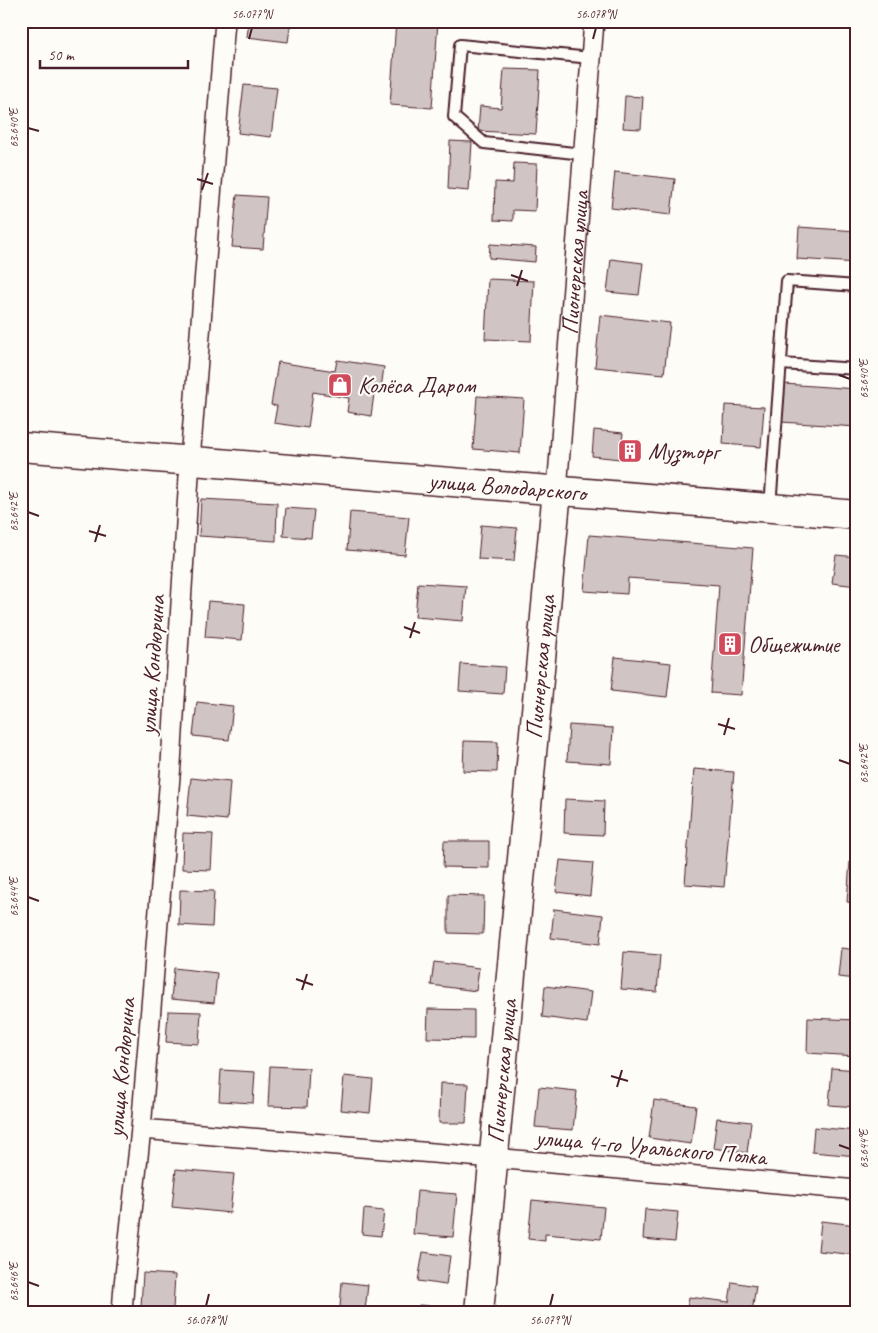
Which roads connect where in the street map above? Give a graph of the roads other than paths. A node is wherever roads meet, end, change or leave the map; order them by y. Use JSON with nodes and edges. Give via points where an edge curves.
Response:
{"nodes":[{"id":1,"x":225,"y":21,"type":"edge"},
{"id":2,"x":594,"y":21,"type":"edge"},
{"id":3,"x":591,"y":58,"type":"junction"},
{"id":4,"x":584,"y":154,"type":"junction"},
{"id":5,"x":857,"y":286,"type":"edge"},
{"id":6,"x":780,"y":364,"type":"junction"},
{"id":7,"x":857,"y":369,"type":"edge"},
{"id":8,"x":21,"y":447,"type":"edge"},
{"id":9,"x":190,"y":460,"type":"junction"},
{"id":10,"x":557,"y":490,"type":"junction"},
{"id":11,"x":770,"y":508,"type":"junction"},
{"id":12,"x":857,"y":515,"type":"edge"},
{"id":13,"x":141,"y":1129,"type":"junction"},
{"id":14,"x":494,"y":1158,"type":"junction"},
{"id":15,"x":857,"y":1190,"type":"edge"},
{"id":16,"x":122,"y":1312,"type":"edge"},
{"id":17,"x":479,"y":1312,"type":"edge"}],
"edges":[{"from":1,"to":9,"type":"street","name":"улица Кондюрина"},
{"from":2,"to":3,"type":"street","name":"Пионерская улица"},
{"from":3,"to":4,"type":"street","name":"Пионерская улица"},
{"from":3,"to":4,"type":"lane","via":[[460,44],[454,117],[484,143]]},
{"from":4,"to":10,"type":"street","name":"Пионерская улица"},
{"from":5,"to":6,"type":"lane","via":[[787,281]]},
{"from":6,"to":7,"type":"lane"},
{"from":6,"to":11,"type":"lane"},
{"from":8,"to":9,"type":"main road","name":"улица Володарского"},
{"from":9,"to":10,"type":"main road","name":"улица Володарского"},
{"from":9,"to":13,"type":"street","name":"улица Кондюрина"},
{"from":10,"to":11,"type":"main road","name":"улица Володарского"},
{"from":10,"to":14,"type":"main road","name":"Пионерская улица"},
{"from":11,"to":12,"type":"main road","name":"улица Володарского"},
{"from":13,"to":14,"type":"street","name":"улица 4-го Уральского Полка"},
{"from":13,"to":16,"type":"street","name":"улица Кондюрина"},
{"from":14,"to":15,"type":"street","name":"улица 4-го Уральского Полка"},
{"from":14,"to":17,"type":"main road","name":"Пионерская улица"}]}
